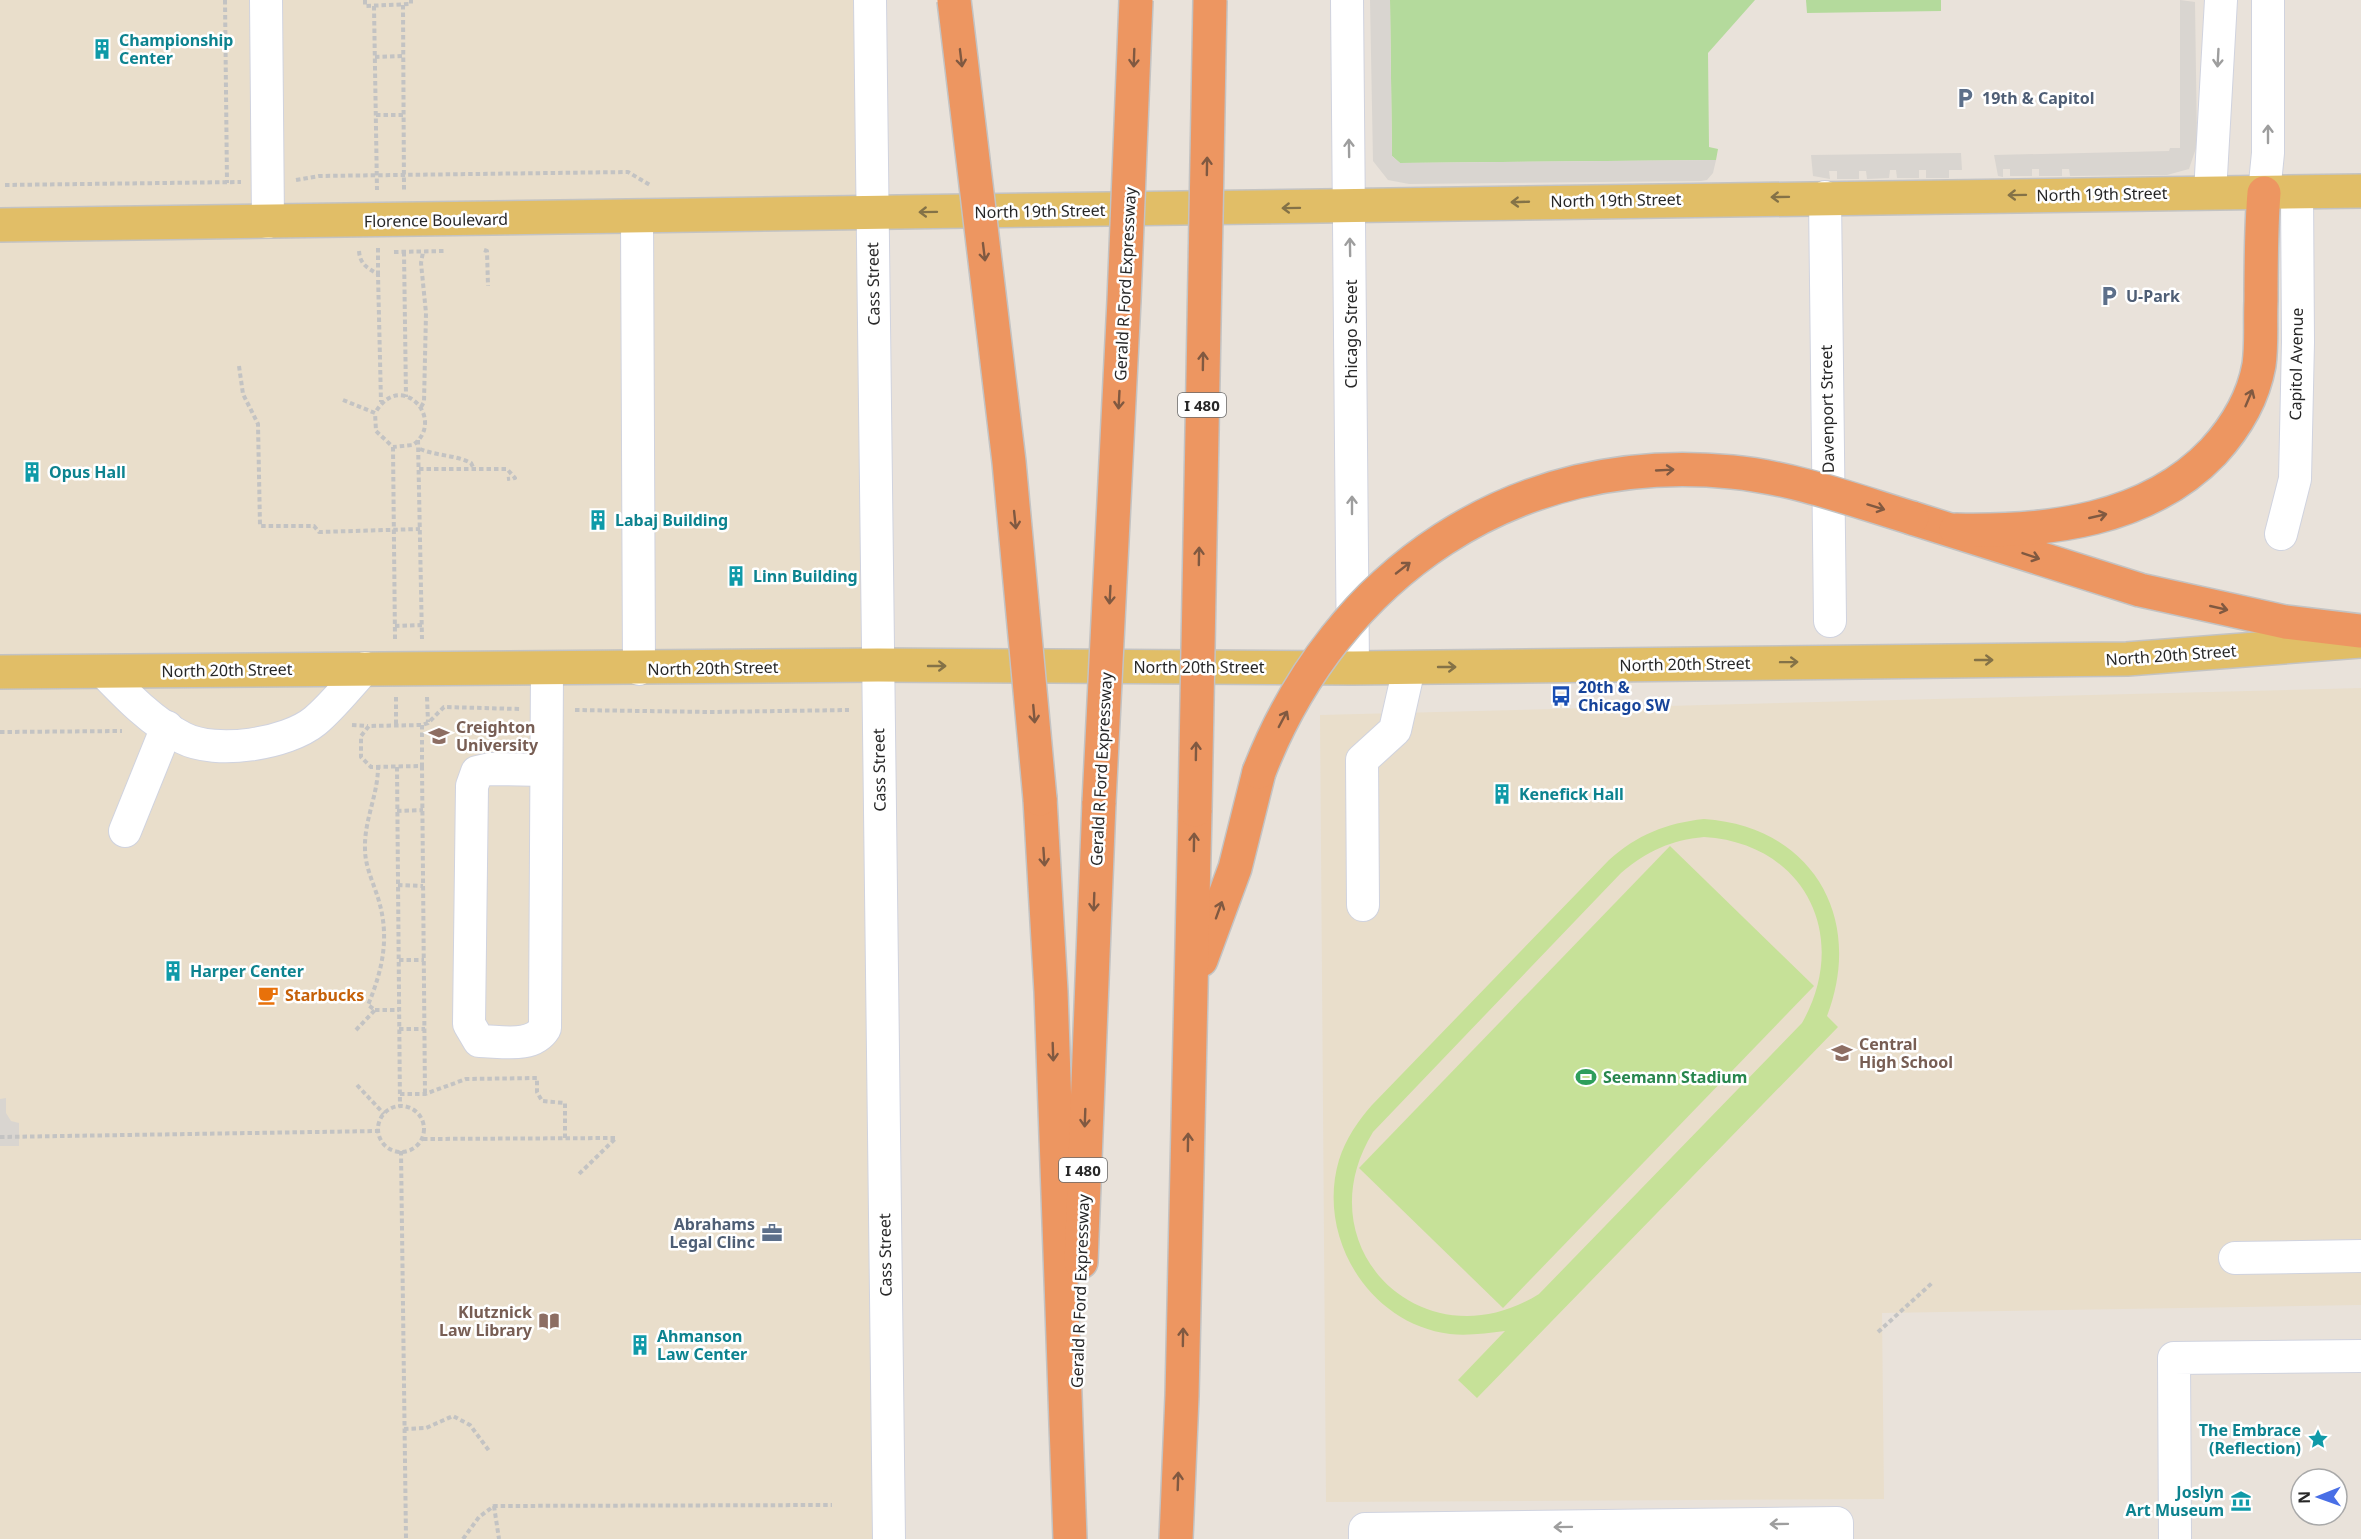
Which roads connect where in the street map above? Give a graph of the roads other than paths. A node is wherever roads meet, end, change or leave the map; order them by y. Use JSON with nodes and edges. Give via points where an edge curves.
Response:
{"nodes":[{"id":1,"x":266,"y":0,"type":"edge"},
{"id":2,"x":870,"y":0,"type":"edge"},
{"id":3,"x":954,"y":0,"type":"edge"},
{"id":4,"x":1136,"y":0,"type":"edge"},
{"id":5,"x":1210,"y":0,"type":"edge"},
{"id":6,"x":1347,"y":0,"type":"edge"},
{"id":7,"x":2222,"y":0,"type":"edge"},
{"id":8,"x":2268,"y":0,"type":"edge"},
{"id":9,"x":2361,"y":191,"type":"edge"},
{"id":10,"x":2264,"y":192,"type":"junction"},
{"id":11,"x":2297,"y":192,"type":"junction"},
{"id":12,"x":2210,"y":193,"type":"junction"},
{"id":13,"x":1825,"y":197,"type":"junction"},
{"id":14,"x":1350,"y":207,"type":"junction"},
{"id":15,"x":872,"y":213,"type":"junction"},
{"id":16,"x":637,"y":217,"type":"junction"},
{"id":17,"x":268,"y":222,"type":"junction"},
{"id":18,"x":0,"y":225,"type":"edge"},
{"id":19,"x":1956,"y":530,"type":"junction"},
{"id":20,"x":2281,"y":534,"type":"dead end"},
{"id":21,"x":1830,"y":621,"type":"dead end"},
{"id":22,"x":2361,"y":631,"type":"edge"},
{"id":23,"x":2361,"y":641,"type":"edge"},
{"id":24,"x":878,"y":665,"type":"junction"},
{"id":25,"x":396,"y":668,"type":"junction"},
{"id":26,"x":1353,"y":668,"type":"junction"},
{"id":27,"x":1409,"y":668,"type":"junction"},
{"id":28,"x":547,"y":669,"type":"junction"},
{"id":29,"x":639,"y":669,"type":"junction"},
{"id":30,"x":103,"y":671,"type":"junction"},
{"id":31,"x":0,"y":672,"type":"edge"},
{"id":32,"x":167,"y":727,"type":"junction"},
{"id":33,"x":545,"y":770,"type":"junction"},
{"id":34,"x":125,"y":831,"type":"dead end"},
{"id":35,"x":1363,"y":905,"type":"dead end"},
{"id":36,"x":1192,"y":985,"type":"junction"},
{"id":37,"x":2361,"y":1256,"type":"edge"},
{"id":38,"x":2235,"y":1258,"type":"dead end"},
{"id":39,"x":2361,"y":1356,"type":"edge"},
{"id":40,"x":1837,"y":1531,"type":"edge"},
{"id":41,"x":1603,"y":1533,"type":"edge"},
{"id":42,"x":1365,"y":1534,"type":"edge"},
{"id":43,"x":1416,"y":1534,"type":"edge"},
{"id":44,"x":889,"y":1539,"type":"edge"},
{"id":45,"x":1071,"y":1539,"type":"edge"},
{"id":46,"x":1176,"y":1539,"type":"edge"},
{"id":47,"x":2175,"y":1539,"type":"edge"}],
"edges":[{"from":1,"to":17,"type":"street"},
{"from":2,"to":15,"type":"street","name":"Cass Street"},
{"from":3,"to":45,"type":"highway","one_way":true,"bridge":true,"via":[[1009,462],[1040,799]]},
{"from":4,"to":45,"type":"highway","name":"Gerald R Ford Expressway","number":"I 480","one_way":true,"bridge":true,"via":[[1085,1122]]},
{"from":36,"to":5,"type":"highway","number":"I 480","one_way":true,"bridge":true},
{"from":14,"to":6,"type":"street","name":"Chicago Street","one_way":true},
{"from":7,"to":12,"type":"street","one_way":true},
{"from":10,"to":8,"type":"street","one_way":true,"via":[[2268,153]]},
{"from":9,"to":11,"type":"main road","name":"North 19th Street"},
{"from":10,"to":11,"type":"main road","name":"North 19th Street"},
{"from":10,"to":12,"type":"main road","name":"North 19th Street"},
{"from":19,"to":10,"type":"highway","one_way":true,"via":[[2025,528],[2117,512],[2172,486],[2218,447],[2244,409],[2259,364]]},
{"from":11,"to":20,"type":"street","name":"Capitol Avenue","via":[[2295,479]]},
{"from":12,"to":13,"type":"main road","name":"North 19th Street","one_way":true},
{"from":13,"to":14,"type":"main road","name":"North 19th Street","one_way":true},
{"from":13,"to":21,"type":"street","name":"Davenport Street"},
{"from":14,"to":15,"type":"main road","name":"North 19th Street","one_way":true},
{"from":26,"to":14,"type":"street","name":"Chicago Street","one_way":true},
{"from":15,"to":16,"type":"main road","name":"Florence Boulevard"},
{"from":15,"to":24,"type":"street","name":"Cass Street"},
{"from":16,"to":17,"type":"main road","name":"Florence Boulevard","via":[[395,231]]},
{"from":16,"to":29,"type":"street"},
{"from":17,"to":18,"type":"main road","name":"Florence Boulevard"},
{"from":19,"to":22,"type":"highway","one_way":true,"via":[[2084,574],[2158,594],[2285,622]]},
{"from":36,"to":19,"type":"highway","one_way":true,"bridge":true,"via":[[1234,868],[1259,772],[1280,723],[1341,629],[1378,589],[1456,531],[1505,506],[1560,486],[1606,475],[1666,469],[1699,469],[1783,480]]},
{"from":27,"to":23,"type":"main road","name":"North 20th Street","one_way":true,"via":[[2127,659]]},
{"from":24,"to":26,"type":"main road","name":"North 20th Street","one_way":true},
{"from":24,"to":29,"type":"main road","name":"North 20th Street"},
{"from":24,"to":44,"type":"street","name":"Cass Street"},
{"from":25,"to":28,"type":"main road","name":"North 20th Street"},
{"from":25,"to":30,"type":"main road","name":"North 20th Street"},
{"from":25,"to":32,"type":"street","via":[[300,731],[274,740],[240,746],[210,743],[185,739]]},
{"from":26,"to":27,"type":"main road","name":"North 20th Street"},
{"from":27,"to":35,"type":"street","via":[[1395,730],[1362,760]]},
{"from":28,"to":29,"type":"main road","name":"North 20th Street"},
{"from":28,"to":33,"type":"street"},
{"from":30,"to":31,"type":"main road","name":"North 20th Street"},
{"from":30,"to":32,"type":"street","via":[[134,703]]},
{"from":32,"to":34,"type":"street"},
{"from":33,"to":33,"type":"street","via":[[545,1028],[540,1036],[528,1041],[479,1041],[468,1024],[472,786],[477,772],[490,769]]},
{"from":46,"to":36,"type":"highway","number":"I 480","one_way":true},
{"from":37,"to":38,"type":"street"},
{"from":39,"to":47,"type":"street","via":[[2174,1358]]},
{"from":40,"to":41,"type":"street","one_way":true},
{"from":41,"to":43,"type":"street","one_way":true},
{"from":42,"to":43,"type":"street"}]}
